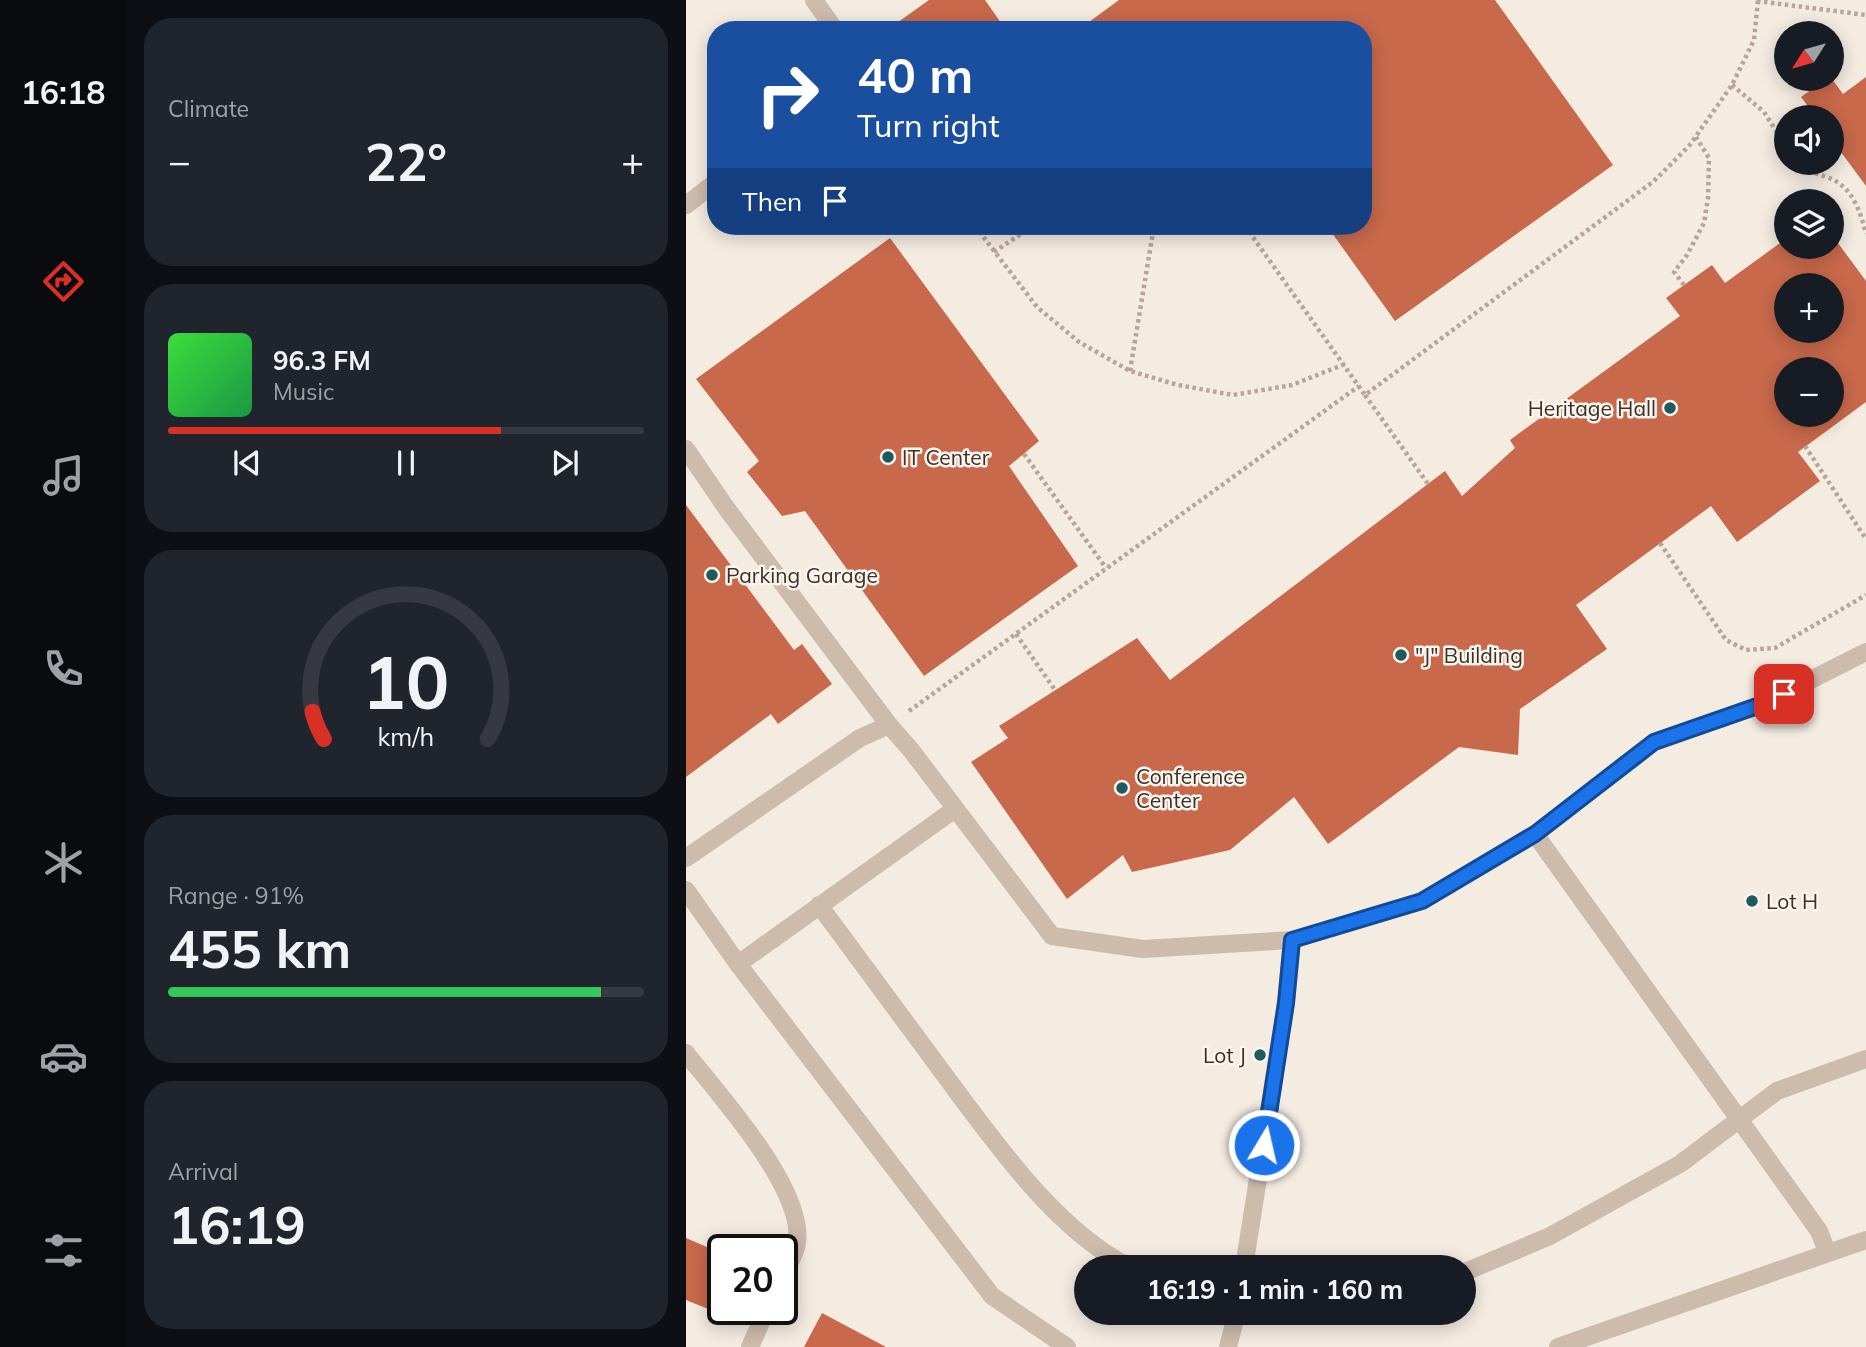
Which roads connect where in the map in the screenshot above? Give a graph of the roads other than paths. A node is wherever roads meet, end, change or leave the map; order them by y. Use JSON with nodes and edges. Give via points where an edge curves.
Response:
{"nodes":[{"id":1,"x":814,"y":0,"type":"edge"},
{"id":2,"x":829,"y":21,"type":"edge"},
{"id":3,"x":707,"y":189,"type":"edge"},
{"id":4,"x":686,"y":205,"type":"edge"},
{"id":5,"x":686,"y":449,"type":"edge"},
{"id":6,"x":1866,"y":652,"type":"edge"},
{"id":7,"x":889,"y":725,"type":"junction"},
{"id":8,"x":955,"y":809,"type":"junction"},
{"id":9,"x":1535,"y":834,"type":"junction"},
{"id":10,"x":686,"y":858,"type":"edge"},
{"id":11,"x":686,"y":890,"type":"edge"},
{"id":12,"x":819,"y":905,"type":"junction"},
{"id":13,"x":1292,"y":940,"type":"junction"},
{"id":14,"x":738,"y":964,"type":"junction"},
{"id":15,"x":686,"y":1053,"type":"edge"},
{"id":16,"x":1866,"y":1059,"type":"edge"},
{"id":17,"x":1739,"y":1118,"type":"junction"},
{"id":18,"x":797,"y":1234,"type":"edge"},
{"id":19,"x":1866,"y":1240,"type":"edge"},
{"id":20,"x":1827,"y":1252,"type":"junction"},
{"id":21,"x":1110,"y":1255,"type":"edge"},
{"id":22,"x":1246,"y":1255,"type":"edge"},
{"id":23,"x":1476,"y":1267,"type":"edge"},
{"id":24,"x":760,"y":1325,"type":"edge"},
{"id":25,"x":1233,"y":1325,"type":"edge"},
{"id":26,"x":750,"y":1347,"type":"edge"},
{"id":27,"x":1067,"y":1347,"type":"edge"},
{"id":28,"x":1228,"y":1347,"type":"edge"},
{"id":29,"x":1558,"y":1347,"type":"edge"}],
"edges":[{"from":1,"to":2,"type":"lane"},
{"from":3,"to":4,"type":"lane"},
{"from":5,"to":7,"type":"lane"},
{"from":6,"to":9,"type":"lane","via":[[1763,704],[1654,742]]},
{"from":7,"to":8,"type":"lane"},
{"from":7,"to":10,"type":"lane","via":[[860,738]]},
{"from":8,"to":12,"type":"lane"},
{"from":8,"to":13,"type":"lane","via":[[1052,936],[1143,949]]},
{"from":9,"to":13,"type":"lane","via":[[1422,901]]},
{"from":9,"to":17,"type":"lane"},
{"from":11,"to":14,"type":"lane"},
{"from":12,"to":14,"type":"lane"},
{"from":12,"to":21,"type":"lane","via":[[1009,1159],[1060,1215]]},
{"from":13,"to":22,"type":"lane"},
{"from":14,"to":27,"type":"lane","via":[[992,1296]]},
{"from":15,"to":18,"type":"lane","via":[[760,1149],[789,1195]]},
{"from":16,"to":17,"type":"lane","via":[[1777,1091]]},
{"from":17,"to":20,"type":"lane","via":[[1819,1231]]},
{"from":17,"to":23,"type":"lane","via":[[1680,1164],[1550,1236]]},
{"from":19,"to":20,"type":"lane"},
{"from":20,"to":29,"type":"lane"},
{"from":24,"to":26,"type":"lane"},
{"from":25,"to":28,"type":"lane"}]}
